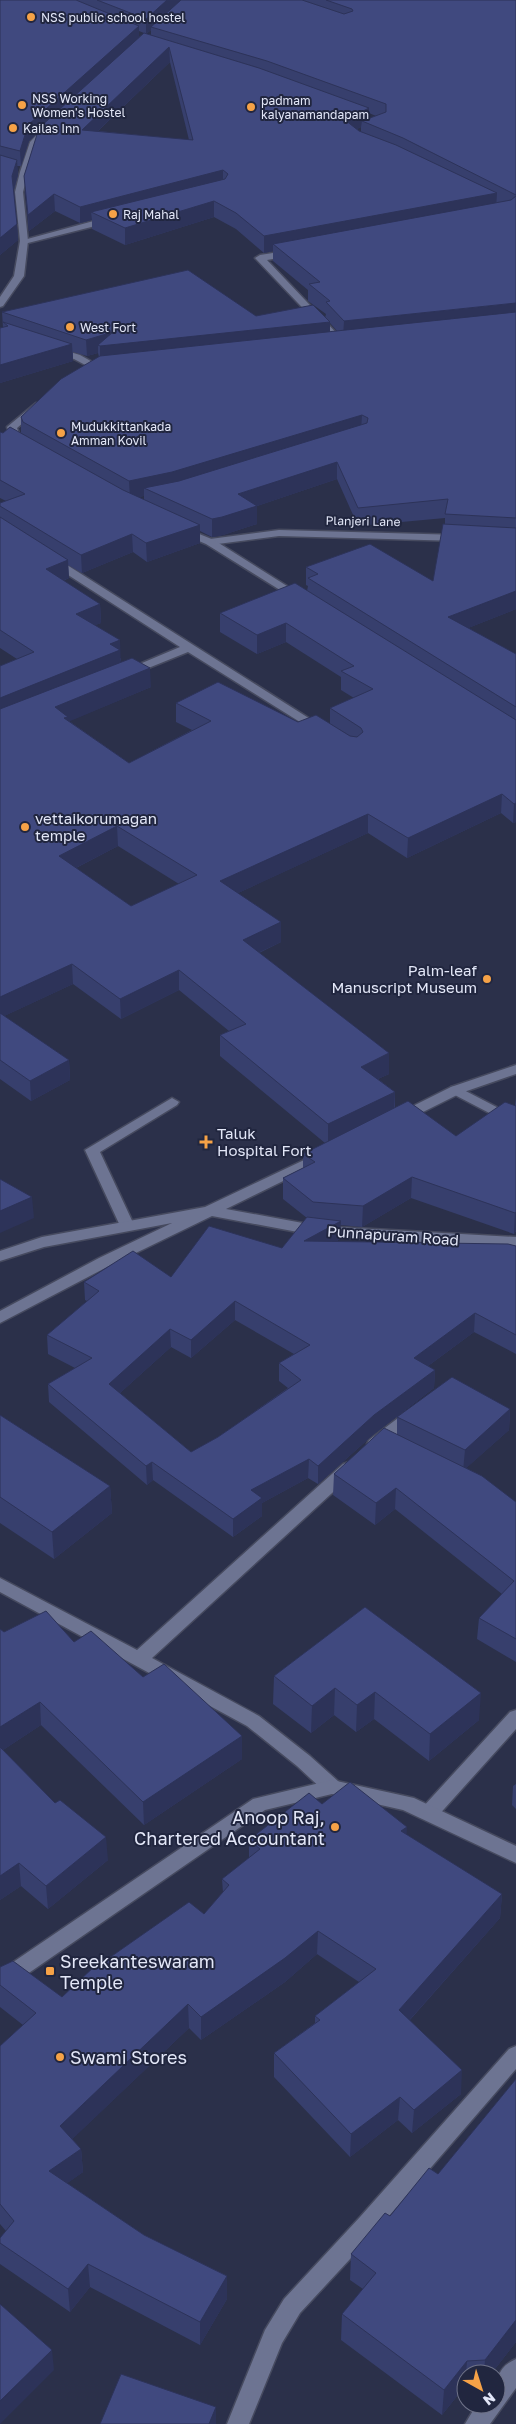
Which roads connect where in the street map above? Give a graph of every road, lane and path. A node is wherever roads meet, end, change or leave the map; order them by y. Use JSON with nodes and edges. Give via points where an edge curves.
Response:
{"nodes":[{"id":1,"x":58,"y":120,"type":"edge"},
{"id":2,"x":118,"y":217,"type":"edge"},
{"id":3,"x":24,"y":241,"type":"junction"},
{"id":4,"x":303,"y":251,"type":"edge"},
{"id":5,"x":0,"y":304,"type":"edge"},
{"id":6,"x":42,"y":346,"type":"edge"},
{"id":7,"x":324,"y":346,"type":"edge"},
{"id":8,"x":81,"y":378,"type":"edge"},
{"id":9,"x":43,"y":402,"type":"edge"},
{"id":10,"x":34,"y":452,"type":"edge"},
{"id":11,"x":170,"y":525,"type":"edge"},
{"id":12,"x":474,"y":539,"type":"edge"},
{"id":13,"x":210,"y":542,"type":"junction"},
{"id":14,"x":41,"y":553,"type":"edge"},
{"id":15,"x":309,"y":604,"type":"edge"},
{"id":16,"x":189,"y":648,"type":"junction"},
{"id":17,"x":117,"y":677,"type":"edge"},
{"id":18,"x":330,"y":736,"type":"edge"},
{"id":19,"x":516,"y":1070,"type":"edge"},
{"id":20,"x":456,"y":1090,"type":"junction"},
{"id":21,"x":172,"y":1102,"type":"dead end"},
{"id":22,"x":516,"y":1123,"type":"edge"},
{"id":23,"x":386,"y":1125,"type":"edge"},
{"id":24,"x":334,"y":1151,"type":"edge"},
{"id":25,"x":211,"y":1211,"type":"junction"},
{"id":26,"x":127,"y":1227,"type":"junction"},
{"id":27,"x":516,"y":1242,"type":"edge"},
{"id":28,"x":0,"y":1256,"type":"edge"},
{"id":29,"x":0,"y":1318,"type":"edge"},
{"id":30,"x":426,"y":1405,"type":"edge"},
{"id":31,"x":381,"y":1439,"type":"junction"},
{"id":32,"x":398,"y":1447,"type":"edge"},
{"id":33,"x":0,"y":1584,"type":"edge"},
{"id":34,"x":139,"y":1659,"type":"junction"},
{"id":35,"x":516,"y":1718,"type":"edge"},
{"id":36,"x":332,"y":1787,"type":"junction"},
{"id":37,"x":429,"y":1814,"type":"junction"},
{"id":38,"x":516,"y":1855,"type":"edge"},
{"id":39,"x":0,"y":1982,"type":"edge"},
{"id":40,"x":516,"y":2055,"type":"edge"},
{"id":41,"x":516,"y":2370,"type":"edge"},
{"id":42,"x":506,"y":2384,"type":"edge"},
{"id":43,"x":238,"y":2424,"type":"edge"}],
"edges":[{"from":1,"to":3,"type":"street","via":[[34,142],[20,171]]},
{"from":2,"to":3,"type":"street"},
{"from":3,"to":5,"type":"street","via":[[19,276]]},
{"from":4,"to":7,"type":"street","via":[[260,258],[347,343]]},
{"from":6,"to":8,"type":"street","via":[[102,368]]},
{"from":9,"to":10,"type":"street","via":[[12,427],[17,443]]},
{"from":11,"to":13,"type":"street"},
{"from":12,"to":13,"type":"street","name":"Planjeri Lane","via":[[279,534]]},
{"from":13,"to":15,"type":"street"},
{"from":14,"to":16,"type":"street"},
{"from":16,"to":17,"type":"street"},
{"from":16,"to":18,"type":"street"},
{"from":19,"to":20,"type":"street"},
{"from":20,"to":22,"type":"street"},
{"from":20,"to":23,"type":"street"},
{"from":21,"to":26,"type":"street","via":[[92,1150]]},
{"from":24,"to":25,"type":"street"},
{"from":25,"to":26,"type":"street"},
{"from":25,"to":27,"type":"street","name":"Punnapuram Road","via":[[319,1230]]},
{"from":25,"to":29,"type":"street","via":[[104,1262]]},
{"from":26,"to":28,"type":"street","via":[[42,1242]]},
{"from":30,"to":31,"type":"street"},
{"from":31,"to":32,"type":"street"},
{"from":31,"to":34,"type":"street"},
{"from":33,"to":34,"type":"street"},
{"from":34,"to":36,"type":"street","via":[[253,1721],[307,1762]]},
{"from":35,"to":37,"type":"street"},
{"from":36,"to":37,"type":"street","via":[[408,1803]]},
{"from":36,"to":39,"type":"street","via":[[260,1804]]},
{"from":37,"to":38,"type":"street"},
{"from":40,"to":43,"type":"street","via":[[292,2306],[273,2337]]},
{"from":41,"to":42,"type":"street"}]}
